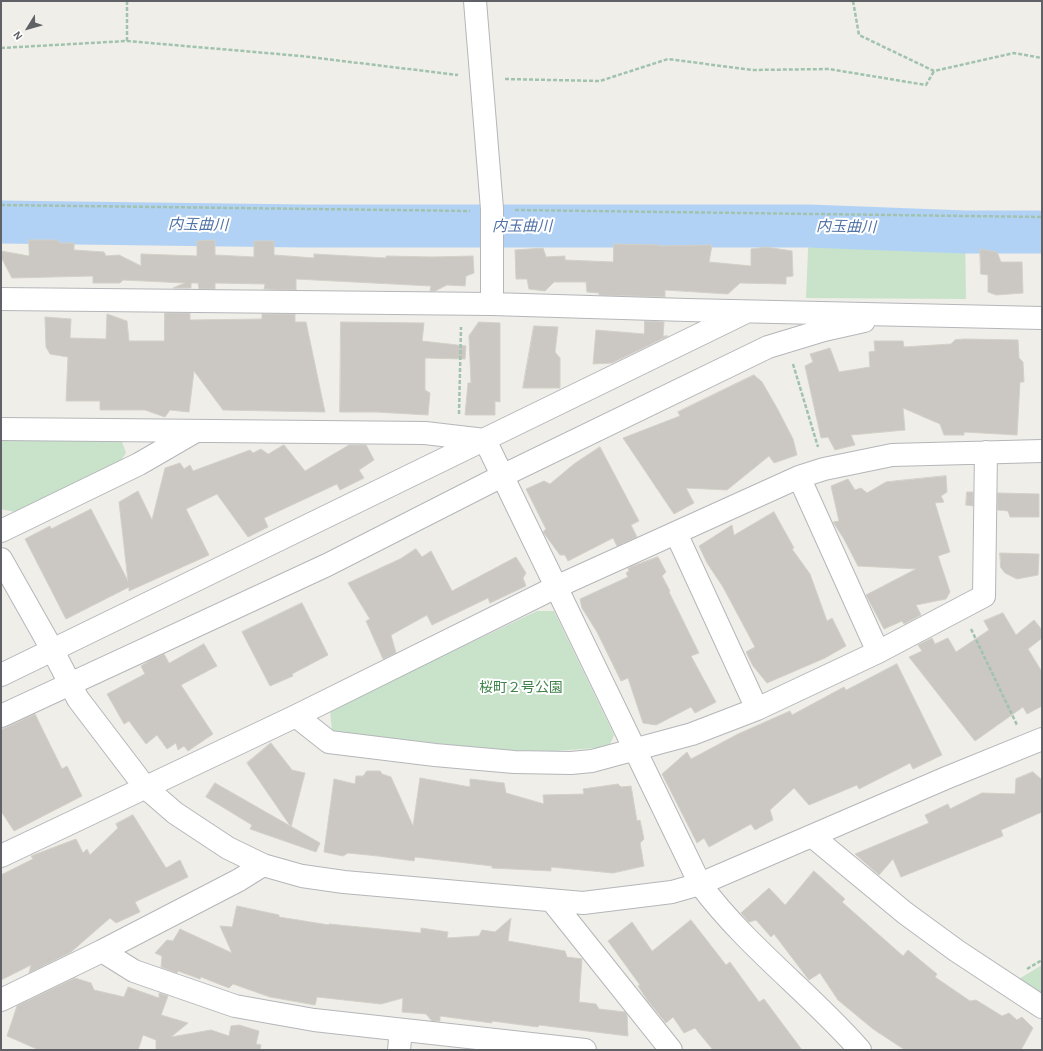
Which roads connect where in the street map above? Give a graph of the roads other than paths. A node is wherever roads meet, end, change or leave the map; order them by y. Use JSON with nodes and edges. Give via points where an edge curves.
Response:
{"nodes":[{"id":1,"x":475,"y":1,"type":"edge"},
{"id":2,"x":1,"y":299,"type":"edge"},
{"id":3,"x":492,"y":304,"type":"junction"},
{"id":4,"x":750,"y":310,"type":"junction"},
{"id":5,"x":897,"y":314,"type":"junction"},
{"id":6,"x":1042,"y":318,"type":"edge"},
{"id":7,"x":1,"y":429,"type":"edge"},
{"id":8,"x":197,"y":431,"type":"junction"},
{"id":9,"x":485,"y":440,"type":"junction"},
{"id":10,"x":1042,"y":451,"type":"edge"},
{"id":11,"x":986,"y":452,"type":"junction"},
{"id":12,"x":502,"y":476,"type":"junction"},
{"id":13,"x":799,"y":477,"type":"junction"},
{"id":14,"x":1,"y":531,"type":"edge"},
{"id":15,"x":676,"y":533,"type":"junction"},
{"id":16,"x":1,"y":559,"type":"edge"},
{"id":17,"x":556,"y":587,"type":"junction"},
{"id":18,"x":53,"y":651,"type":"junction"},
{"id":19,"x":878,"y":652,"type":"junction"},
{"id":20,"x":1,"y":675,"type":"edge"},
{"id":21,"x":70,"y":684,"type":"junction"},
{"id":22,"x":757,"y":709,"type":"junction"},
{"id":23,"x":1,"y":716,"type":"edge"},
{"id":24,"x":296,"y":716,"type":"junction"},
{"id":25,"x":1042,"y":739,"type":"edge"},
{"id":26,"x":636,"y":750,"type":"junction"},
{"id":27,"x":145,"y":787,"type":"junction"},
{"id":28,"x":812,"y":836,"type":"junction"},
{"id":29,"x":1,"y":856,"type":"edge"},
{"id":30,"x":263,"y":865,"type":"junction"},
{"id":31,"x":700,"y":884,"type":"junction"},
{"id":32,"x":552,"y":901,"type":"junction"},
{"id":33,"x":102,"y":951,"type":"junction"},
{"id":34,"x":1,"y":1000,"type":"edge"},
{"id":35,"x":1042,"y":1007,"type":"edge"},
{"id":36,"x":400,"y":1040,"type":"edge"},
{"id":37,"x":585,"y":1050,"type":"edge"},
{"id":38,"x":671,"y":1050,"type":"edge"},
{"id":39,"x":860,"y":1050,"type":"edge"}],
"edges":[{"from":1,"to":3,"type":"street","via":[[492,210]]},
{"from":2,"to":3,"type":"street"},
{"from":3,"to":4,"type":"street"},
{"from":4,"to":5,"type":"street"},
{"from":4,"to":9,"type":"street"},
{"from":5,"to":6,"type":"street"},
{"from":5,"to":12,"type":"street","via":[[786,341],[761,351]]},
{"from":7,"to":8,"type":"street"},
{"from":8,"to":9,"type":"street","via":[[425,433]]},
{"from":8,"to":14,"type":"street","via":[[139,464]]},
{"from":9,"to":12,"type":"street"},
{"from":9,"to":18,"type":"street"},
{"from":10,"to":11,"type":"street"},
{"from":11,"to":13,"type":"street","via":[[899,454],[824,469]]},
{"from":11,"to":19,"type":"street","via":[[984,596]]},
{"from":12,"to":17,"type":"street"},
{"from":12,"to":21,"type":"street","via":[[327,565]]},
{"from":13,"to":15,"type":"street"},
{"from":13,"to":19,"type":"street"},
{"from":15,"to":17,"type":"street"},
{"from":15,"to":22,"type":"street"},
{"from":16,"to":18,"type":"street"},
{"from":17,"to":24,"type":"street"},
{"from":17,"to":26,"type":"street"},
{"from":18,"to":20,"type":"street"},
{"from":18,"to":21,"type":"street"},
{"from":19,"to":22,"type":"street"},
{"from":21,"to":23,"type":"street"},
{"from":21,"to":27,"type":"street","via":[[78,699]]},
{"from":22,"to":26,"type":"street","via":[[692,734]]},
{"from":24,"to":26,"type":"street","via":[[329,742],[435,755],[514,762],[571,763],[592,761]]},
{"from":24,"to":27,"type":"street"},
{"from":25,"to":28,"type":"street"},
{"from":26,"to":31,"type":"street"},
{"from":27,"to":29,"type":"street"},
{"from":27,"to":30,"type":"street","via":[[181,817],[228,848]]},
{"from":28,"to":31,"type":"street"},
{"from":28,"to":35,"type":"street","via":[[905,913]]},
{"from":30,"to":32,"type":"street","via":[[302,876],[344,882]]},
{"from":30,"to":33,"type":"street"},
{"from":31,"to":32,"type":"street","via":[[672,892],[610,900],[583,903]]},
{"from":31,"to":39,"type":"street","via":[[723,914],[846,1033]]},
{"from":32,"to":38,"type":"street"},
{"from":33,"to":34,"type":"street"},
{"from":33,"to":36,"type":"street","via":[[134,970],[235,1006],[314,1020]]},
{"from":36,"to":37,"type":"street"}]}
